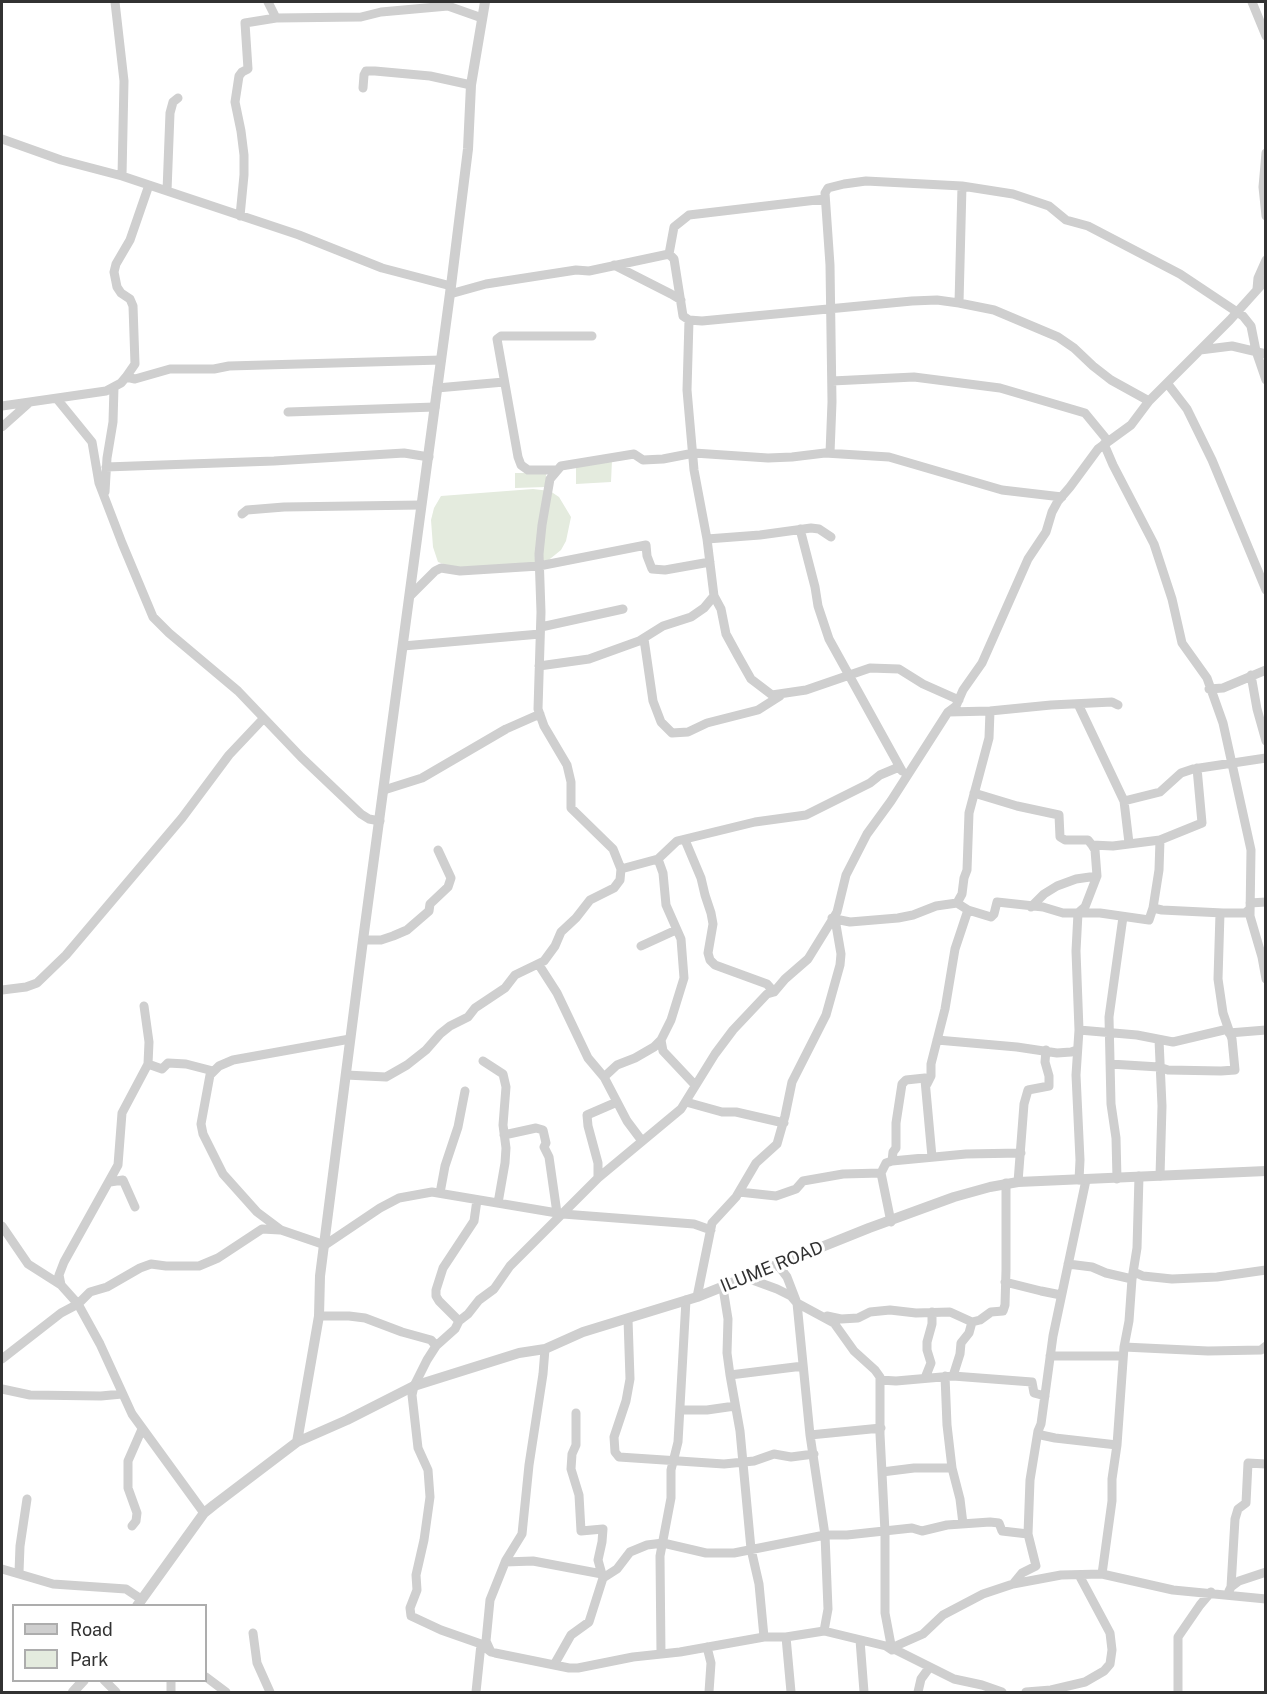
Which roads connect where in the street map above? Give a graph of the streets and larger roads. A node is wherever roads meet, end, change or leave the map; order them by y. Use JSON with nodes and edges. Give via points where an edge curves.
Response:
{"nodes":[{"id":1,"x":115,"y":2,"type":"edge"},
{"id":2,"x":268,"y":2,"type":"edge"},
{"id":3,"x":485,"y":2,"type":"edge"},
{"id":4,"x":1252,"y":2,"type":"edge"},
{"id":5,"x":276,"y":18,"type":"junction"},
{"id":6,"x":482,"y":18,"type":"junction"},
{"id":7,"x":1266,"y":36,"type":"edge"},
{"id":8,"x":471,"y":85,"type":"junction"},
{"id":9,"x":363,"y":88,"type":"dead end"},
{"id":10,"x":178,"y":98,"type":"dead end"},
{"id":11,"x":2,"y":140,"type":"edge"},
{"id":12,"x":1266,"y":153,"type":"edge"},
{"id":13,"x":122,"y":176,"type":"junction"},
{"id":14,"x":149,"y":186,"type":"junction"},
{"id":15,"x":962,"y":186,"type":"junction"},
{"id":16,"x":167,"y":191,"type":"junction"},
{"id":17,"x":825,"y":199,"type":"junction"},
{"id":18,"x":240,"y":216,"type":"junction"},
{"id":19,"x":1266,"y":216,"type":"edge"},
{"id":20,"x":669,"y":254,"type":"junction"},
{"id":21,"x":1266,"y":260,"type":"edge"},
{"id":22,"x":614,"y":265,"type":"junction"},
{"id":23,"x":1266,"y":280,"type":"edge"},
{"id":24,"x":451,"y":290,"type":"junction"},
{"id":25,"x":1257,"y":290,"type":"junction"},
{"id":26,"x":681,"y":300,"type":"junction"},
{"id":27,"x":958,"y":303,"type":"junction"},
{"id":28,"x":829,"y":309,"type":"junction"},
{"id":29,"x":1237,"y":312,"type":"junction"},
{"id":30,"x":689,"y":320,"type":"junction"},
{"id":31,"x":592,"y":336,"type":"dead end"},
{"id":32,"x":1200,"y":350,"type":"junction"},
{"id":33,"x":1261,"y":353,"type":"edge"},
{"id":34,"x":441,"y":360,"type":"junction"},
{"id":35,"x":126,"y":377,"type":"junction"},
{"id":36,"x":1266,"y":380,"type":"edge"},
{"id":37,"x":832,"y":381,"type":"junction"},
{"id":38,"x":504,"y":382,"type":"junction"},
{"id":39,"x":1167,"y":383,"type":"junction"},
{"id":40,"x":114,"y":387,"type":"junction"},
{"id":41,"x":437,"y":388,"type":"junction"},
{"id":42,"x":57,"y":399,"type":"junction"},
{"id":43,"x":30,"y":402,"type":"junction"},
{"id":44,"x":1149,"y":402,"type":"junction"},
{"id":45,"x":2,"y":406,"type":"edge"},
{"id":46,"x":435,"y":407,"type":"junction"},
{"id":47,"x":288,"y":412,"type":"dead end"},
{"id":48,"x":2,"y":427,"type":"edge"},
{"id":49,"x":1106,"y":443,"type":"junction"},
{"id":50,"x":694,"y":453,"type":"junction"},
{"id":51,"x":830,"y":453,"type":"junction"},
{"id":52,"x":429,"y":457,"type":"junction"},
{"id":53,"x":106,"y":467,"type":"junction"},
{"id":54,"x":556,"y":470,"type":"junction"},
{"id":55,"x":1062,"y":497,"type":"junction"},
{"id":56,"x":106,"y":501,"type":"junction"},
{"id":57,"x":421,"y":505,"type":"junction"},
{"id":58,"x":242,"y":514,"type":"dead end"},
{"id":59,"x":800,"y":529,"type":"junction"},
{"id":60,"x":831,"y":537,"type":"dead end"},
{"id":61,"x":707,"y":539,"type":"junction"},
{"id":62,"x":710,"y":562,"type":"junction"},
{"id":63,"x":539,"y":566,"type":"junction"},
{"id":64,"x":1266,"y":590,"type":"edge"},
{"id":65,"x":410,"y":596,"type":"junction"},
{"id":66,"x":714,"y":596,"type":"junction"},
{"id":67,"x":623,"y":609,"type":"dead end"},
{"id":68,"x":541,"y":631,"type":"junction"},
{"id":69,"x":644,"y":639,"type":"junction"},
{"id":70,"x":403,"y":646,"type":"junction"},
{"id":71,"x":539,"y":666,"type":"junction"},
{"id":72,"x":1266,"y":670,"type":"edge"},
{"id":73,"x":848,"y":675,"type":"junction"},
{"id":74,"x":1251,"y":675,"type":"junction"},
{"id":75,"x":1223,"y":688,"type":"junction"},
{"id":76,"x":1209,"y":689,"type":"junction"},
{"id":77,"x":783,"y":695,"type":"junction"},
{"id":78,"x":959,"y":700,"type":"junction"},
{"id":79,"x":1215,"y":702,"type":"junction"},
{"id":80,"x":1078,"y":704,"type":"junction"},
{"id":81,"x":1118,"y":705,"type":"dead end"},
{"id":82,"x":990,"y":711,"type":"junction"},
{"id":83,"x":948,"y":712,"type":"junction"},
{"id":84,"x":540,"y":714,"type":"junction"},
{"id":85,"x":263,"y":719,"type":"junction"},
{"id":86,"x":1266,"y":741,"type":"edge"},
{"id":87,"x":1266,"y":758,"type":"edge"},
{"id":88,"x":1232,"y":764,"type":"junction"},
{"id":89,"x":899,"y":767,"type":"junction"},
{"id":90,"x":1197,"y":768,"type":"junction"},
{"id":91,"x":906,"y":776,"type":"junction"},
{"id":92,"x":384,"y":790,"type":"junction"},
{"id":93,"x":974,"y":793,"type":"junction"},
{"id":94,"x":1124,"y":801,"type":"junction"},
{"id":95,"x":380,"y":821,"type":"junction"},
{"id":96,"x":685,"y":840,"type":"junction"},
{"id":97,"x":1160,"y":840,"type":"junction"},
{"id":98,"x":1129,"y":843,"type":"junction"},
{"id":99,"x":1092,"y":845,"type":"junction"},
{"id":100,"x":438,"y":850,"type":"dead end"},
{"id":101,"x":658,"y":859,"type":"junction"},
{"id":102,"x":621,"y":869,"type":"junction"},
{"id":103,"x":1097,"y":876,"type":"junction"},
{"id":104,"x":1266,"y":902,"type":"edge"},
{"id":105,"x":957,"y":903,"type":"junction"},
{"id":106,"x":1250,"y":906,"type":"junction"},
{"id":107,"x":1031,"y":907,"type":"junction"},
{"id":108,"x":1153,"y":908,"type":"junction"},
{"id":109,"x":968,"y":910,"type":"junction"},
{"id":110,"x":1077,"y":913,"type":"junction"},
{"id":111,"x":1220,"y":913,"type":"junction"},
{"id":112,"x":1123,"y":917,"type":"junction"},
{"id":113,"x":833,"y":919,"type":"junction"},
{"id":114,"x":676,"y":930,"type":"junction"},
{"id":115,"x":363,"y":940,"type":"junction"},
{"id":116,"x":641,"y":946,"type":"dead end"},
{"id":117,"x":539,"y":965,"type":"junction"},
{"id":118,"x":1266,"y":979,"type":"edge"},
{"id":119,"x":2,"y":990,"type":"edge"},
{"id":120,"x":774,"y":992,"type":"junction"},
{"id":121,"x":144,"y":1006,"type":"dead end"},
{"id":122,"x":1078,"y":1030,"type":"junction"},
{"id":123,"x":1266,"y":1030,"type":"edge"},
{"id":124,"x":1229,"y":1031,"type":"junction"},
{"id":125,"x":1109,"y":1032,"type":"junction"},
{"id":126,"x":350,"y":1040,"type":"junction"},
{"id":127,"x":661,"y":1040,"type":"junction"},
{"id":128,"x":936,"y":1040,"type":"junction"},
{"id":129,"x":1159,"y":1040,"type":"junction"},
{"id":130,"x":1046,"y":1050,"type":"junction"},
{"id":131,"x":1077,"y":1050,"type":"junction"},
{"id":132,"x":483,"y":1061,"type":"dead end"},
{"id":133,"x":148,"y":1064,"type":"junction"},
{"id":134,"x":1110,"y":1064,"type":"junction"},
{"id":135,"x":1159,"y":1067,"type":"junction"},
{"id":136,"x":213,"y":1071,"type":"junction"},
{"id":137,"x":346,"y":1075,"type":"junction"},
{"id":138,"x":604,"y":1077,"type":"junction"},
{"id":139,"x":925,"y":1078,"type":"junction"},
{"id":140,"x":695,"y":1085,"type":"junction"},
{"id":141,"x":465,"y":1091,"type":"dead end"},
{"id":142,"x":617,"y":1102,"type":"junction"},
{"id":143,"x":686,"y":1102,"type":"junction"},
{"id":144,"x":784,"y":1123,"type":"junction"},
{"id":145,"x":504,"y":1135,"type":"junction"},
{"id":146,"x":642,"y":1141,"type":"junction"},
{"id":147,"x":1021,"y":1153,"type":"junction"},
{"id":148,"x":932,"y":1157,"type":"junction"},
{"id":149,"x":892,"y":1161,"type":"junction"},
{"id":150,"x":1266,"y":1171,"type":"edge"},
{"id":151,"x":881,"y":1173,"type":"junction"},
{"id":152,"x":1138,"y":1176,"type":"junction"},
{"id":153,"x":1160,"y":1176,"type":"junction"},
{"id":154,"x":598,"y":1178,"type":"junction"},
{"id":155,"x":1117,"y":1179,"type":"junction"},
{"id":156,"x":1083,"y":1180,"type":"junction"},
{"id":157,"x":110,"y":1182,"type":"junction"},
{"id":158,"x":1012,"y":1182,"type":"junction"},
{"id":159,"x":739,"y":1192,"type":"junction"},
{"id":160,"x":440,"y":1193,"type":"junction"},
{"id":161,"x":477,"y":1200,"type":"junction"},
{"id":162,"x":498,"y":1203,"type":"junction"},
{"id":163,"x":135,"y":1207,"type":"dead end"},
{"id":164,"x":560,"y":1214,"type":"junction"},
{"id":165,"x":891,"y":1222,"type":"junction"},
{"id":166,"x":2,"y":1226,"type":"edge"},
{"id":167,"x":281,"y":1230,"type":"junction"},
{"id":168,"x":711,"y":1230,"type":"junction"},
{"id":169,"x":324,"y":1245,"type":"junction"},
{"id":170,"x":1068,"y":1264,"type":"junction"},
{"id":171,"x":778,"y":1265,"type":"junction"},
{"id":172,"x":1266,"y":1270,"type":"edge"},
{"id":173,"x":1133,"y":1275,"type":"junction"},
{"id":174,"x":747,"y":1278,"type":"junction"},
{"id":175,"x":1005,"y":1282,"type":"junction"},
{"id":176,"x":62,"y":1285,"type":"junction"},
{"id":177,"x":723,"y":1288,"type":"junction"},
{"id":178,"x":1061,"y":1294,"type":"junction"},
{"id":179,"x":697,"y":1297,"type":"junction"},
{"id":180,"x":686,"y":1300,"type":"junction"},
{"id":181,"x":78,"y":1304,"type":"junction"},
{"id":182,"x":797,"y":1304,"type":"junction"},
{"id":183,"x":932,"y":1312,"type":"junction"},
{"id":184,"x":814,"y":1313,"type":"junction"},
{"id":185,"x":319,"y":1316,"type":"junction"},
{"id":186,"x":628,"y":1318,"type":"junction"},
{"id":187,"x":459,"y":1321,"type":"junction"},
{"id":188,"x":972,"y":1322,"type":"junction"},
{"id":189,"x":436,"y":1346,"type":"junction"},
{"id":190,"x":1266,"y":1346,"type":"edge"},
{"id":191,"x":545,"y":1349,"type":"junction"},
{"id":192,"x":1124,"y":1351,"type":"junction"},
{"id":193,"x":1050,"y":1356,"type":"junction"},
{"id":194,"x":2,"y":1359,"type":"edge"},
{"id":195,"x":803,"y":1366,"type":"junction"},
{"id":196,"x":730,"y":1375,"type":"junction"},
{"id":197,"x":949,"y":1376,"type":"junction"},
{"id":198,"x":925,"y":1378,"type":"junction"},
{"id":199,"x":880,"y":1380,"type":"junction"},
{"id":200,"x":414,"y":1386,"type":"junction"},
{"id":201,"x":2,"y":1389,"type":"edge"},
{"id":202,"x":122,"y":1394,"type":"junction"},
{"id":203,"x":1045,"y":1396,"type":"junction"},
{"id":204,"x":735,"y":1406,"type":"junction"},
{"id":205,"x":680,"y":1410,"type":"junction"},
{"id":206,"x":576,"y":1413,"type":"dead end"},
{"id":207,"x":881,"y":1428,"type":"junction"},
{"id":208,"x":142,"y":1429,"type":"junction"},
{"id":209,"x":1038,"y":1431,"type":"junction"},
{"id":210,"x":810,"y":1435,"type":"junction"},
{"id":211,"x":297,"y":1442,"type":"junction"},
{"id":212,"x":1117,"y":1446,"type":"junction"},
{"id":213,"x":814,"y":1454,"type":"junction"},
{"id":214,"x":673,"y":1460,"type":"junction"},
{"id":215,"x":742,"y":1462,"type":"junction"},
{"id":216,"x":1266,"y":1464,"type":"edge"},
{"id":217,"x":952,"y":1468,"type":"junction"},
{"id":218,"x":882,"y":1472,"type":"junction"},
{"id":219,"x":27,"y":1499,"type":"dead end"},
{"id":220,"x":204,"y":1513,"type":"junction"},
{"id":221,"x":963,"y":1524,"type":"junction"},
{"id":222,"x":132,"y":1526,"type":"dead end"},
{"id":223,"x":885,"y":1532,"type":"junction"},
{"id":224,"x":1028,"y":1534,"type":"junction"},
{"id":225,"x":825,"y":1535,"type":"junction"},
{"id":226,"x":663,"y":1543,"type":"junction"},
{"id":227,"x":752,"y":1549,"type":"junction"},
{"id":228,"x":505,"y":1562,"type":"junction"},
{"id":229,"x":2,"y":1569,"type":"edge"},
{"id":230,"x":19,"y":1572,"type":"junction"},
{"id":231,"x":1266,"y":1572,"type":"edge"},
{"id":232,"x":1102,"y":1574,"type":"junction"},
{"id":233,"x":1080,"y":1575,"type":"junction"},
{"id":234,"x":602,"y":1576,"type":"junction"},
{"id":235,"x":1013,"y":1584,"type":"junction"},
{"id":236,"x":1229,"y":1591,"type":"junction"},
{"id":237,"x":1211,"y":1592,"type":"junction"},
{"id":238,"x":1266,"y":1599,"type":"edge"},
{"id":239,"x":139,"y":1602,"type":"edge"},
{"id":240,"x":824,"y":1631,"type":"junction"},
{"id":241,"x":253,"y":1634,"type":"dead end"},
{"id":242,"x":764,"y":1637,"type":"junction"},
{"id":243,"x":786,"y":1637,"type":"junction"},
{"id":244,"x":860,"y":1640,"type":"junction"},
{"id":245,"x":481,"y":1644,"type":"junction"},
{"id":246,"x":707,"y":1647,"type":"junction"},
{"id":247,"x":892,"y":1650,"type":"junction"},
{"id":248,"x":491,"y":1652,"type":"junction"},
{"id":249,"x":661,"y":1654,"type":"junction"},
{"id":250,"x":554,"y":1665,"type":"junction"},
{"id":251,"x":929,"y":1668,"type":"junction"},
{"id":252,"x":207,"y":1678,"type":"edge"},
{"id":253,"x":226,"y":1692,"type":"edge"},
{"id":254,"x":270,"y":1692,"type":"edge"},
{"id":255,"x":476,"y":1692,"type":"edge"},
{"id":256,"x":709,"y":1692,"type":"edge"},
{"id":257,"x":791,"y":1692,"type":"edge"},
{"id":258,"x":864,"y":1692,"type":"edge"},
{"id":259,"x":918,"y":1692,"type":"edge"},
{"id":260,"x":1002,"y":1692,"type":"edge"},
{"id":261,"x":1026,"y":1692,"type":"edge"},
{"id":262,"x":1178,"y":1692,"type":"edge"}],
"edges":[{"from":1,"to":13,"type":"street","via":[[124,81]]},
{"from":2,"to":5,"type":"street"},
{"from":3,"to":6,"type":"street"},
{"from":4,"to":7,"type":"street"},
{"from":5,"to":6,"type":"street","via":[[361,17],[448,6]]},
{"from":5,"to":18,"type":"street","via":[[245,23],[248,69],[239,76],[235,102],[244,156]]},
{"from":6,"to":8,"type":"street"},
{"from":8,"to":9,"type":"street","via":[[375,70],[366,71]]},
{"from":8,"to":24,"type":"street","via":[[468,148]]},
{"from":10,"to":16,"type":"street","via":[[170,113]]},
{"from":11,"to":13,"type":"street"},
{"from":12,"to":19,"type":"street"},
{"from":13,"to":14,"type":"street"},
{"from":14,"to":16,"type":"street"},
{"from":14,"to":35,"type":"street","via":[[114,272],[117,287],[133,306],[135,364]]},
{"from":15,"to":17,"type":"street","via":[[856,182],[828,188]]},
{"from":15,"to":27,"type":"street"},
{"from":15,"to":29,"type":"street","via":[[1013,194],[1048,206],[1066,220],[1088,226],[1180,274]]},
{"from":16,"to":18,"type":"street"},
{"from":17,"to":20,"type":"street","via":[[689,215],[674,227]]},
{"from":17,"to":28,"type":"street"},
{"from":18,"to":24,"type":"street"},
{"from":20,"to":22,"type":"street"},
{"from":20,"to":26,"type":"street","via":[[674,259]]},
{"from":21,"to":25,"type":"street"},
{"from":22,"to":24,"type":"street"},
{"from":22,"to":26,"type":"street"},
{"from":23,"to":25,"type":"street"},
{"from":24,"to":34,"type":"street"},
{"from":25,"to":29,"type":"street"},
{"from":26,"to":30,"type":"street","via":[[683,316]]},
{"from":27,"to":28,"type":"street","via":[[912,301]]},
{"from":27,"to":44,"type":"street","via":[[994,310],[1058,337],[1111,380]]},
{"from":28,"to":30,"type":"street"},
{"from":28,"to":37,"type":"street"},
{"from":29,"to":32,"type":"street"},
{"from":29,"to":33,"type":"street","via":[[1251,326]]},
{"from":30,"to":50,"type":"street","via":[[687,390]]},
{"from":31,"to":38,"type":"street","via":[[498,337]]},
{"from":32,"to":33,"type":"street","via":[[1232,346]]},
{"from":32,"to":39,"type":"street"},
{"from":33,"to":36,"type":"street"},
{"from":34,"to":35,"type":"street","via":[[170,369],[135,379]]},
{"from":34,"to":41,"type":"street"},
{"from":35,"to":40,"type":"street"},
{"from":37,"to":49,"type":"street","via":[[914,377],[1000,388],[1085,413]]},
{"from":37,"to":51,"type":"street"},
{"from":38,"to":41,"type":"street"},
{"from":38,"to":54,"type":"street","via":[[521,465],[528,470]]},
{"from":39,"to":44,"type":"street"},
{"from":39,"to":64,"type":"street","via":[[1187,409],[1212,460]]},
{"from":40,"to":42,"type":"street"},
{"from":40,"to":53,"type":"street"},
{"from":41,"to":46,"type":"street"},
{"from":42,"to":43,"type":"street"},
{"from":42,"to":56,"type":"street","via":[[92,442]]},
{"from":43,"to":45,"type":"street"},
{"from":43,"to":48,"type":"street"},
{"from":44,"to":49,"type":"street","via":[[1126,430]]},
{"from":46,"to":47,"type":"street"},
{"from":46,"to":52,"type":"street"},
{"from":49,"to":55,"type":"street"},
{"from":49,"to":76,"type":"street","via":[[1113,465],[1154,544],[1182,643],[1202,670]]},
{"from":50,"to":51,"type":"street","via":[[768,458]]},
{"from":50,"to":54,"type":"street","via":[[643,460],[634,454],[612,456],[567,464]]},
{"from":50,"to":61,"type":"street"},
{"from":51,"to":55,"type":"street","via":[[889,457],[1002,490]]},
{"from":52,"to":53,"type":"street","via":[[404,453]]},
{"from":52,"to":57,"type":"street"},
{"from":53,"to":56,"type":"street"},
{"from":54,"to":63,"type":"street","via":[[550,478],[543,515]]},
{"from":55,"to":78,"type":"street","via":[[1025,565],[990,647]]},
{"from":56,"to":85,"type":"street","via":[[153,617],[238,691]]},
{"from":57,"to":58,"type":"street","via":[[284,507],[247,510]]},
{"from":57,"to":65,"type":"street"},
{"from":59,"to":60,"type":"street","via":[[816,528]]},
{"from":59,"to":61,"type":"street"},
{"from":59,"to":73,"type":"street","via":[[818,606],[829,639]]},
{"from":61,"to":62,"type":"street"},
{"from":62,"to":63,"type":"street","via":[[652,569],[646,545]]},
{"from":62,"to":66,"type":"street"},
{"from":63,"to":65,"type":"street","via":[[460,572],[439,569]]},
{"from":63,"to":68,"type":"street"},
{"from":65,"to":70,"type":"street"},
{"from":66,"to":69,"type":"street","via":[[691,617],[663,626]]},
{"from":66,"to":77,"type":"street","via":[[726,634],[751,679],[772,695]]},
{"from":67,"to":68,"type":"street"},
{"from":68,"to":70,"type":"street"},
{"from":68,"to":71,"type":"street"},
{"from":69,"to":71,"type":"street","via":[[589,658]]},
{"from":69,"to":77,"type":"street","via":[[656,709],[661,722],[672,733],[688,732],[758,710]]},
{"from":70,"to":92,"type":"street"},
{"from":71,"to":84,"type":"street"},
{"from":72,"to":74,"type":"street"},
{"from":73,"to":77,"type":"street"},
{"from":73,"to":78,"type":"street","via":[[870,668],[899,669]]},
{"from":73,"to":89,"type":"street"},
{"from":74,"to":75,"type":"street"},
{"from":74,"to":86,"type":"street"},
{"from":75,"to":76,"type":"street"},
{"from":75,"to":79,"type":"street"},
{"from":76,"to":79,"type":"street"},
{"from":78,"to":83,"type":"street"},
{"from":79,"to":88,"type":"street"},
{"from":80,"to":81,"type":"street"},
{"from":80,"to":82,"type":"street"},
{"from":80,"to":94,"type":"street"},
{"from":82,"to":83,"type":"street"},
{"from":82,"to":93,"type":"street","via":[[989,738]]},
{"from":83,"to":91,"type":"street"},
{"from":84,"to":92,"type":"street","via":[[422,778]]},
{"from":84,"to":102,"type":"street","via":[[570,772],[571,808],[613,849]]},
{"from":85,"to":95,"type":"street","via":[[361,814]]},
{"from":85,"to":119,"type":"street","via":[[229,755],[152,856],[66,955],[37,983]]},
{"from":87,"to":88,"type":"street"},
{"from":88,"to":90,"type":"street"},
{"from":88,"to":106,"type":"street","via":[[1251,849]]},
{"from":89,"to":91,"type":"street"},
{"from":89,"to":96,"type":"street","via":[[819,811]]},
{"from":90,"to":94,"type":"street","via":[[1181,773],[1160,792]]},
{"from":90,"to":97,"type":"street","via":[[1202,823]]},
{"from":91,"to":113,"type":"street","via":[[855,856]]},
{"from":92,"to":95,"type":"street"},
{"from":93,"to":99,"type":"street","via":[[1059,815],[1060,837],[1088,840]]},
{"from":93,"to":105,"type":"street","via":[[969,813],[968,870]]},
{"from":94,"to":98,"type":"street"},
{"from":95,"to":115,"type":"street"},
{"from":96,"to":101,"type":"street","via":[[678,841]]},
{"from":96,"to":120,"type":"street","via":[[711,913],[710,960],[767,984]]},
{"from":97,"to":98,"type":"street"},
{"from":97,"to":108,"type":"street","via":[[1160,870]]},
{"from":98,"to":99,"type":"street"},
{"from":99,"to":103,"type":"street"},
{"from":100,"to":115,"type":"street","via":[[452,878],[430,904],[429,912],[393,936]]},
{"from":101,"to":102,"type":"street"},
{"from":101,"to":114,"type":"street","via":[[666,905]]},
{"from":102,"to":117,"type":"street","via":[[614,888],[590,900],[561,932]]},
{"from":103,"to":107,"type":"street","via":[[1057,886]]},
{"from":103,"to":110,"type":"street","via":[[1085,907]]},
{"from":104,"to":106,"type":"street"},
{"from":105,"to":109,"type":"street"},
{"from":105,"to":113,"type":"street","via":[[898,918],[850,922]]},
{"from":106,"to":111,"type":"street","via":[[1245,913]]},
{"from":106,"to":118,"type":"street"},
{"from":107,"to":109,"type":"street","via":[[997,903],[991,916]]},
{"from":107,"to":110,"type":"street"},
{"from":108,"to":111,"type":"street"},
{"from":108,"to":112,"type":"street","via":[[1149,920]]},
{"from":109,"to":128,"type":"street","via":[[955,949]]},
{"from":110,"to":112,"type":"street"},
{"from":110,"to":122,"type":"street"},
{"from":111,"to":124,"type":"street","via":[[1218,979]]},
{"from":112,"to":125,"type":"street"},
{"from":113,"to":120,"type":"street","via":[[808,958]]},
{"from":113,"to":144,"type":"street","via":[[840,965],[822,1026],[792,1082]]},
{"from":114,"to":116,"type":"street"},
{"from":114,"to":127,"type":"street","via":[[684,978]]},
{"from":115,"to":126,"type":"street"},
{"from":117,"to":137,"type":"street","via":[[515,975],[505,988],[450,1026],[396,1072],[380,1078]]},
{"from":117,"to":138,"type":"street","via":[[588,1058]]},
{"from":120,"to":140,"type":"street","via":[[767,994],[733,1030]]},
{"from":121,"to":133,"type":"street"},
{"from":122,"to":125,"type":"street"},
{"from":122,"to":131,"type":"street"},
{"from":123,"to":124,"type":"street"},
{"from":124,"to":129,"type":"street","via":[[1173,1042]]},
{"from":124,"to":135,"type":"street","via":[[1236,1068],[1233,1071]]},
{"from":125,"to":129,"type":"street"},
{"from":125,"to":134,"type":"street"},
{"from":126,"to":136,"type":"street","via":[[232,1060]]},
{"from":126,"to":137,"type":"street"},
{"from":127,"to":138,"type":"street"},
{"from":127,"to":140,"type":"street","via":[[663,1051]]},
{"from":128,"to":130,"type":"street"},
{"from":128,"to":139,"type":"street","via":[[927,1084]]},
{"from":129,"to":135,"type":"street"},
{"from":130,"to":131,"type":"street"},
{"from":130,"to":147,"type":"street","via":[[1048,1086],[1028,1091]]},
{"from":131,"to":156,"type":"street"},
{"from":132,"to":145,"type":"street","via":[[504,1077]]},
{"from":133,"to":136,"type":"street","via":[[162,1069],[168,1063],[186,1064]]},
{"from":133,"to":157,"type":"street","via":[[122,1113],[120,1154]]},
{"from":134,"to":135,"type":"street"},
{"from":134,"to":155,"type":"street"},
{"from":135,"to":153,"type":"street"},
{"from":136,"to":167,"type":"street","via":[[201,1118],[203,1134],[223,1174],[257,1212]]},
{"from":137,"to":169,"type":"street"},
{"from":138,"to":142,"type":"street"},
{"from":139,"to":148,"type":"street"},
{"from":139,"to":149,"type":"street","via":[[902,1084]]},
{"from":140,"to":143,"type":"street"},
{"from":141,"to":160,"type":"street"},
{"from":142,"to":146,"type":"street"},
{"from":142,"to":154,"type":"street","via":[[587,1115]]},
{"from":143,"to":144,"type":"street"},
{"from":143,"to":146,"type":"street"},
{"from":144,"to":159,"type":"street","via":[[777,1144],[756,1163]]},
{"from":145,"to":162,"type":"street","via":[[505,1163]]},
{"from":145,"to":164,"type":"street","via":[[543,1130]]},
{"from":146,"to":154,"type":"street"},
{"from":147,"to":148,"type":"street"},
{"from":147,"to":158,"type":"street"},
{"from":148,"to":149,"type":"street"},
{"from":149,"to":151,"type":"street","via":[[886,1163]]},
{"from":150,"to":153,"type":"street","name":"ILUME ROAD"},
{"from":151,"to":159,"type":"street","via":[[803,1181],[788,1193],[776,1196]]},
{"from":151,"to":165,"type":"street"},
{"from":152,"to":153,"type":"street","name":"ILUME ROAD"},
{"from":152,"to":155,"type":"street","name":"ILUME ROAD"},
{"from":152,"to":173,"type":"street"},
{"from":154,"to":164,"type":"street"},
{"from":155,"to":156,"type":"street","name":"ILUME ROAD"},
{"from":156,"to":158,"type":"street","name":"ILUME ROAD"},
{"from":156,"to":170,"type":"street"},
{"from":157,"to":163,"type":"street","via":[[123,1180]]},
{"from":157,"to":176,"type":"street","via":[[64,1262]]},
{"from":158,"to":165,"type":"street","name":"ILUME ROAD","via":[[954,1197]]},
{"from":158,"to":175,"type":"street"},
{"from":159,"to":168,"type":"street","via":[[712,1223]]},
{"from":160,"to":161,"type":"street"},
{"from":160,"to":169,"type":"street","via":[[399,1198]]},
{"from":161,"to":162,"type":"street"},
{"from":161,"to":187,"type":"street","via":[[474,1221],[443,1268],[436,1290],[439,1301]]},
{"from":162,"to":164,"type":"street"},
{"from":164,"to":168,"type":"street","via":[[694,1224]]},
{"from":164,"to":187,"type":"street","via":[[510,1266],[495,1289]]},
{"from":165,"to":171,"type":"street","name":"ILUME ROAD"},
{"from":166,"to":176,"type":"street","via":[[28,1264]]},
{"from":167,"to":169,"type":"street"},
{"from":167,"to":181,"type":"street","via":[[262,1229],[199,1266],[147,1265],[90,1292]]},
{"from":168,"to":179,"type":"street"},
{"from":169,"to":185,"type":"street"},
{"from":170,"to":173,"type":"street"},
{"from":170,"to":178,"type":"street"},
{"from":171,"to":174,"type":"street","name":"ILUME ROAD"},
{"from":171,"to":182,"type":"street"},
{"from":172,"to":173,"type":"street","via":[[1172,1279]]},
{"from":173,"to":192,"type":"street"},
{"from":174,"to":177,"type":"street","name":"ILUME ROAD"},
{"from":174,"to":182,"type":"street","via":[[791,1296]]},
{"from":175,"to":178,"type":"street"},
{"from":175,"to":188,"type":"street","via":[[1004,1311],[991,1312]]},
{"from":176,"to":181,"type":"street"},
{"from":177,"to":179,"type":"street","name":"ILUME ROAD"},
{"from":177,"to":196,"type":"street"},
{"from":178,"to":193,"type":"street"},
{"from":179,"to":180,"type":"street","name":"ILUME ROAD"},
{"from":180,"to":186,"type":"street","name":"ILUME ROAD"},
{"from":180,"to":205,"type":"street"},
{"from":181,"to":194,"type":"street"},
{"from":181,"to":202,"type":"street"},
{"from":182,"to":184,"type":"street"},
{"from":182,"to":195,"type":"street"},
{"from":183,"to":184,"type":"street","via":[[890,1310],[841,1319]]},
{"from":183,"to":188,"type":"street","via":[[956,1313]]},
{"from":183,"to":198,"type":"street","via":[[927,1350],[931,1364]]},
{"from":184,"to":199,"type":"street","via":[[834,1323]]},
{"from":185,"to":189,"type":"street","via":[[364,1318],[431,1340]]},
{"from":185,"to":211,"type":"street"},
{"from":186,"to":191,"type":"street","name":"ILUME ROAD"},
{"from":186,"to":214,"type":"street","via":[[630,1378],[614,1437],[615,1452],[619,1457]]},
{"from":187,"to":189,"type":"street"},
{"from":188,"to":197,"type":"street"},
{"from":189,"to":200,"type":"street"},
{"from":190,"to":192,"type":"street","via":[[1262,1350]]},
{"from":191,"to":200,"type":"street","name":"ILUME ROAD","via":[[519,1353]]},
{"from":191,"to":228,"type":"street","via":[[522,1534]]},
{"from":192,"to":193,"type":"street"},
{"from":192,"to":212,"type":"street"},
{"from":193,"to":203,"type":"street"},
{"from":195,"to":196,"type":"street"},
{"from":195,"to":210,"type":"street"},
{"from":196,"to":204,"type":"street"},
{"from":197,"to":198,"type":"street"},
{"from":197,"to":203,"type":"street","via":[[1032,1382],[1034,1393]]},
{"from":197,"to":217,"type":"street","via":[[947,1425]]},
{"from":198,"to":199,"type":"street"},
{"from":199,"to":207,"type":"street"},
{"from":200,"to":211,"type":"street","name":"ILUME ROAD"},
{"from":200,"to":245,"type":"street","via":[[418,1448],[428,1470],[430,1497],[411,1616]]},
{"from":201,"to":202,"type":"street","via":[[30,1395]]},
{"from":202,"to":208,"type":"street"},
{"from":203,"to":209,"type":"street"},
{"from":204,"to":205,"type":"street"},
{"from":204,"to":215,"type":"street"},
{"from":205,"to":214,"type":"street"},
{"from":206,"to":234,"type":"street","via":[[571,1469],[579,1495],[581,1531],[603,1529],[598,1560]]},
{"from":207,"to":210,"type":"street"},
{"from":207,"to":218,"type":"street"},
{"from":208,"to":220,"type":"street"},
{"from":208,"to":222,"type":"street","via":[[128,1461],[128,1488],[137,1513]]},
{"from":209,"to":212,"type":"street","via":[[1055,1438]]},
{"from":209,"to":224,"type":"street","via":[[1030,1480]]},
{"from":210,"to":213,"type":"street"},
{"from":211,"to":220,"type":"street","name":"ILUME ROAD"},
{"from":212,"to":232,"type":"street"},
{"from":213,"to":215,"type":"street","via":[[774,1454]]},
{"from":213,"to":225,"type":"street"},
{"from":214,"to":215,"type":"street"},
{"from":214,"to":226,"type":"street"},
{"from":215,"to":227,"type":"street"},
{"from":216,"to":236,"type":"street","via":[[1248,1463],[1246,1503],[1238,1509],[1235,1519]]},
{"from":217,"to":218,"type":"street"},
{"from":217,"to":221,"type":"street"},
{"from":218,"to":223,"type":"street"},
{"from":219,"to":230,"type":"street"},
{"from":220,"to":239,"type":"street","name":"ILUME ROAD"},
{"from":221,"to":223,"type":"street"},
{"from":221,"to":224,"type":"street","via":[[997,1522],[1002,1531]]},
{"from":223,"to":225,"type":"street"},
{"from":223,"to":247,"type":"street","via":[[885,1613]]},
{"from":224,"to":235,"type":"street","via":[[1036,1566],[1022,1573]]},
{"from":225,"to":227,"type":"street"},
{"from":225,"to":240,"type":"street","via":[[828,1609]]},
{"from":226,"to":227,"type":"street","via":[[706,1552]]},
{"from":226,"to":234,"type":"street","via":[[630,1552],[617,1569]]},
{"from":226,"to":249,"type":"street","via":[[659,1584]]},
{"from":227,"to":242,"type":"street"},
{"from":228,"to":234,"type":"street","via":[[534,1561]]},
{"from":228,"to":248,"type":"street","via":[[490,1600],[486,1641]]},
{"from":229,"to":230,"type":"street"},
{"from":230,"to":239,"type":"street","via":[[53,1584],[126,1588]]},
{"from":231,"to":236,"type":"street","via":[[1246,1578]]},
{"from":232,"to":233,"type":"street"},
{"from":232,"to":237,"type":"street","via":[[1165,1588]]},
{"from":233,"to":235,"type":"street"},
{"from":233,"to":261,"type":"street","via":[[1110,1633],[1110,1664],[1085,1682]]},
{"from":234,"to":250,"type":"street","via":[[589,1622],[572,1635]]},
{"from":235,"to":247,"type":"street","via":[[956,1607],[923,1634]]},
{"from":236,"to":237,"type":"street"},
{"from":236,"to":238,"type":"street"},
{"from":237,"to":262,"type":"street","via":[[1178,1637]]},
{"from":240,"to":243,"type":"street"},
{"from":240,"to":244,"type":"street"},
{"from":241,"to":254,"type":"street","via":[[257,1663]]},
{"from":242,"to":243,"type":"street"},
{"from":242,"to":246,"type":"street"},
{"from":243,"to":257,"type":"street"},
{"from":244,"to":247,"type":"street"},
{"from":244,"to":258,"type":"street"},
{"from":245,"to":248,"type":"street"},
{"from":245,"to":255,"type":"street"},
{"from":246,"to":249,"type":"street"},
{"from":246,"to":256,"type":"street","via":[[711,1663]]},
{"from":247,"to":251,"type":"street"},
{"from":248,"to":250,"type":"street"},
{"from":249,"to":250,"type":"street","via":[[578,1668]]},
{"from":251,"to":259,"type":"street","via":[[921,1678]]},
{"from":251,"to":260,"type":"street"},
{"from":252,"to":253,"type":"street"}]}
